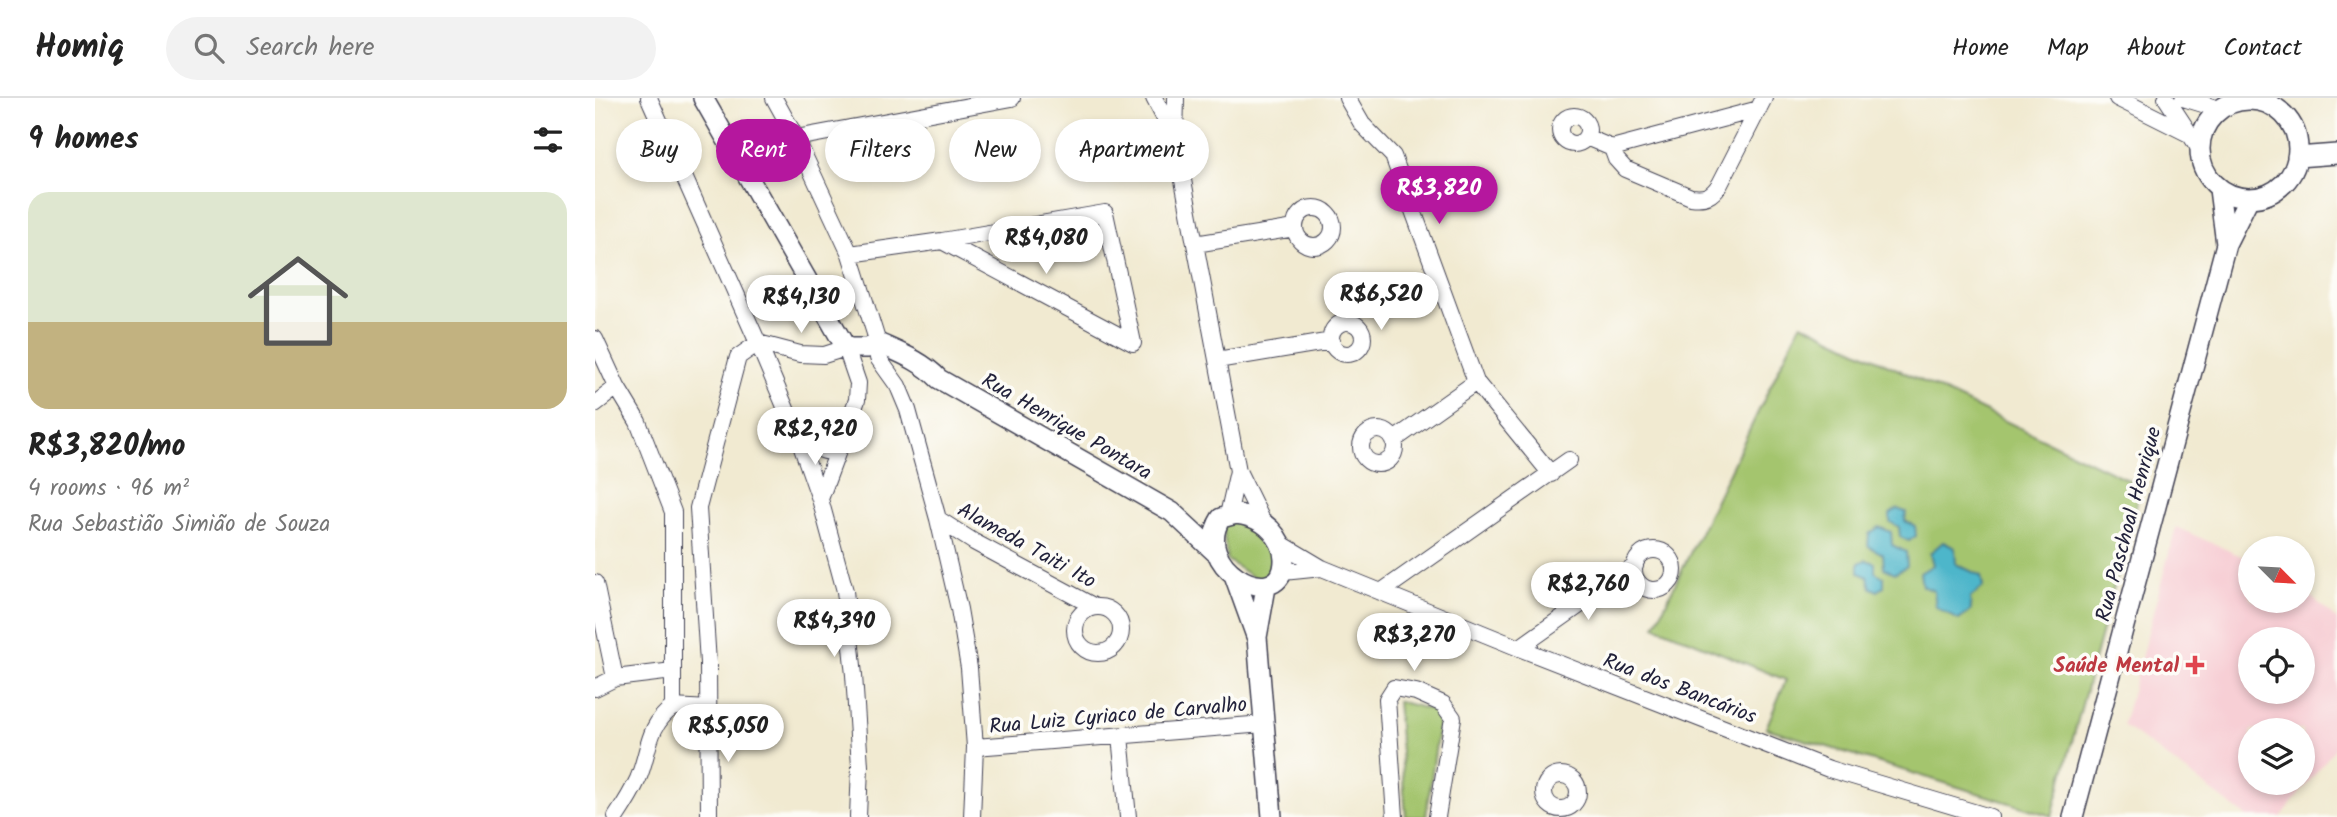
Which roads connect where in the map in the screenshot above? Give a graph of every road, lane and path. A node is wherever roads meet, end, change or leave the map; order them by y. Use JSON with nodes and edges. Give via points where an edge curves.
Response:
{"nodes":[{"id":1,"x":649,"y":98,"type":"edge"},
{"id":2,"x":703,"y":98,"type":"edge"},
{"id":3,"x":774,"y":98,"type":"edge"},
{"id":4,"x":1012,"y":98,"type":"edge"},
{"id":5,"x":1155,"y":98,"type":"edge"},
{"id":6,"x":1174,"y":98,"type":"edge"},
{"id":7,"x":1347,"y":98,"type":"edge"},
{"id":8,"x":2117,"y":98,"type":"edge"},
{"id":9,"x":2166,"y":98,"type":"edge"},
{"id":10,"x":2183,"y":98,"type":"edge"},
{"id":11,"x":1761,"y":104,"type":"edge"},
{"id":12,"x":2219,"y":109,"type":"junction"},
{"id":13,"x":786,"y":119,"type":"edge"},
{"id":14,"x":1166,"y":119,"type":"edge"},
{"id":15,"x":1175,"y":119,"type":"edge"},
{"id":16,"x":811,"y":135,"type":"edge"},
{"id":17,"x":1586,"y":137,"type":"dead end"},
{"id":18,"x":2194,"y":141,"type":"junction"},
{"id":19,"x":1612,"y":148,"type":"junction"},
{"id":20,"x":2337,"y":154,"type":"edge"},
{"id":21,"x":2297,"y":157,"type":"junction"},
{"id":22,"x":811,"y":170,"type":"edge"},
{"id":23,"x":1183,"y":182,"type":"edge"},
{"id":24,"x":2219,"y":189,"type":"junction"},
{"id":25,"x":2249,"y":198,"type":"junction"},
{"id":26,"x":1295,"y":228,"type":"dead end"},
{"id":27,"x":942,"y":241,"type":"junction"},
{"id":28,"x":1195,"y":244,"type":"junction"},
{"id":29,"x":2226,"y":244,"type":"junction"},
{"id":30,"x":850,"y":254,"type":"junction"},
{"id":31,"x":595,"y":339,"type":"edge"},
{"id":32,"x":1332,"y":341,"type":"dead end"},
{"id":33,"x":758,"y":343,"type":"junction"},
{"id":34,"x":846,"y":348,"type":"junction"},
{"id":35,"x":875,"y":349,"type":"junction"},
{"id":36,"x":1217,"y":360,"type":"junction"},
{"id":37,"x":1476,"y":382,"type":"junction"},
{"id":38,"x":617,"y":387,"type":"junction"},
{"id":39,"x":595,"y":404,"type":"edge"},
{"id":40,"x":1394,"y":440,"type":"dead end"},
{"id":41,"x":800,"y":442,"type":"junction"},
{"id":42,"x":838,"y":450,"type":"junction"},
{"id":43,"x":1569,"y":460,"type":"dead end"},
{"id":44,"x":1238,"y":471,"type":"junction"},
{"id":45,"x":1551,"y":474,"type":"junction"},
{"id":46,"x":820,"y":499,"type":"junction"},
{"id":47,"x":698,"y":508,"type":"junction"},
{"id":48,"x":673,"y":512,"type":"junction"},
{"id":49,"x":1172,"y":512,"type":"junction"},
{"id":50,"x":1225,"y":517,"type":"junction"},
{"id":51,"x":938,"y":519,"type":"junction"},
{"id":52,"x":1263,"y":522,"type":"junction"},
{"id":53,"x":1280,"y":543,"type":"junction"},
{"id":54,"x":1215,"y":552,"type":"junction"},
{"id":55,"x":1635,"y":566,"type":"dead end"},
{"id":56,"x":1322,"y":568,"type":"junction"},
{"id":57,"x":1283,"y":572,"type":"junction"},
{"id":58,"x":1234,"y":575,"type":"junction"},
{"id":59,"x":595,"y":583,"type":"edge"},
{"id":60,"x":1266,"y":587,"type":"junction"},
{"id":61,"x":1381,"y":592,"type":"junction"},
{"id":62,"x":1095,"y":607,"type":"dead end"},
{"id":63,"x":1257,"y":637,"type":"junction"},
{"id":64,"x":1519,"y":648,"type":"junction"},
{"id":65,"x":673,"y":671,"type":"junction"},
{"id":66,"x":615,"y":678,"type":"junction"},
{"id":67,"x":595,"y":688,"type":"edge"},
{"id":68,"x":673,"y":706,"type":"junction"},
{"id":69,"x":709,"y":709,"type":"junction"},
{"id":70,"x":1263,"y":724,"type":"junction"},
{"id":71,"x":1120,"y":736,"type":"junction"},
{"id":72,"x":975,"y":747,"type":"junction"},
{"id":73,"x":615,"y":817,"type":"edge"},
{"id":74,"x":709,"y":817,"type":"edge"},
{"id":75,"x":858,"y":817,"type":"edge"},
{"id":76,"x":972,"y":817,"type":"edge"},
{"id":77,"x":1128,"y":817,"type":"edge"},
{"id":78,"x":1272,"y":817,"type":"edge"},
{"id":79,"x":1395,"y":817,"type":"edge"},
{"id":80,"x":1437,"y":817,"type":"edge"},
{"id":81,"x":1990,"y":817,"type":"edge"},
{"id":82,"x":2073,"y":817,"type":"edge"}],
"edges":[{"from":1,"to":33,"type":"street"},
{"from":2,"to":34,"type":"street"},
{"from":3,"to":13,"type":"street"},
{"from":4,"to":16,"type":"street"},
{"from":5,"to":6,"type":"street"},
{"from":5,"to":14,"type":"street"},
{"from":6,"to":15,"type":"street"},
{"from":7,"to":37,"type":"street","via":[[1361,124],[1393,156]]},
{"from":8,"to":18,"type":"street"},
{"from":9,"to":18,"type":"street"},
{"from":10,"to":12,"type":"street"},
{"from":11,"to":19,"type":"street"},
{"from":11,"to":19,"type":"street","via":[[1720,184],[1702,199],[1625,169]]},
{"from":12,"to":18,"type":"street"},
{"from":12,"to":21,"type":"street","via":[[2245,99],[2271,104],[2291,123]]},
{"from":17,"to":19,"type":"street"},
{"from":18,"to":24,"type":"street","via":[[2205,170]]},
{"from":20,"to":21,"type":"street"},
{"from":21,"to":25,"type":"street","via":[[2286,182],[2262,197]]},
{"from":22,"to":30,"type":"street"},
{"from":23,"to":28,"type":"street"},
{"from":24,"to":25,"type":"street"},
{"from":24,"to":29,"type":"street","name":"Rua Paschoal Henrique"},
{"from":25,"to":29,"type":"street","name":"Rua Paschoal Henrique"},
{"from":26,"to":28,"type":"street"},
{"from":27,"to":27,"type":"street","via":[[1105,213],[1133,343],[1002,273]]},
{"from":27,"to":30,"type":"street"},
{"from":28,"to":36,"type":"street"},
{"from":29,"to":82,"type":"street","name":"Rua Paschoal Henrique"},
{"from":30,"to":35,"type":"street"},
{"from":31,"to":38,"type":"street"},
{"from":32,"to":36,"type":"street"},
{"from":33,"to":34,"type":"street","via":[[800,354],[824,355]]},
{"from":33,"to":41,"type":"street"},
{"from":33,"to":47,"type":"street","via":[[738,357]]},
{"from":34,"to":35,"type":"street"},
{"from":34,"to":42,"type":"street","via":[[858,383],[857,400]]},
{"from":35,"to":49,"type":"street","name":"Rua Henrique Pontara","via":[[928,367],[939,379]]},
{"from":35,"to":51,"type":"street","via":[[908,410]]},
{"from":36,"to":44,"type":"street"},
{"from":37,"to":40,"type":"street"},
{"from":37,"to":45,"type":"street"},
{"from":38,"to":39,"type":"street"},
{"from":38,"to":48,"type":"street","via":[[638,422]]},
{"from":41,"to":42,"type":"street","via":[[825,451]]},
{"from":41,"to":46,"type":"street"},
{"from":42,"to":46,"type":"street"},
{"from":43,"to":45,"type":"street"},
{"from":44,"to":50,"type":"street"},
{"from":44,"to":52,"type":"street"},
{"from":45,"to":61,"type":"street"},
{"from":46,"to":75,"type":"street","via":[[845,591],[860,766]]},
{"from":47,"to":48,"type":"street"},
{"from":47,"to":69,"type":"street"},
{"from":48,"to":65,"type":"street"},
{"from":49,"to":50,"type":"street","name":"Rua Henrique Pontara"},
{"from":49,"to":54,"type":"street","name":"Rua Henrique Pontara"},
{"from":50,"to":52,"type":"street","via":[[1245,515]]},
{"from":50,"to":54,"type":"street","via":[[1216,526]]},
{"from":51,"to":62,"type":"street","name":"Alameda Taiti Ito"},
{"from":51,"to":72,"type":"street","via":[[969,668]]},
{"from":52,"to":53,"type":"street"},
{"from":53,"to":56,"type":"street","name":"Rua dos Bancários"},
{"from":53,"to":57,"type":"street"},
{"from":54,"to":58,"type":"street"},
{"from":55,"to":64,"type":"street"},
{"from":56,"to":57,"type":"street","name":"Rua dos Bancários"},
{"from":56,"to":61,"type":"street","name":"Rua dos Bancários"},
{"from":57,"to":60,"type":"street"},
{"from":58,"to":60,"type":"street"},
{"from":58,"to":63,"type":"street"},
{"from":59,"to":66,"type":"street"},
{"from":60,"to":63,"type":"street"},
{"from":61,"to":64,"type":"street","name":"Rua dos Bancários"},
{"from":63,"to":70,"type":"street"},
{"from":64,"to":81,"type":"street","name":"Rua dos Bancários","via":[[1829,769]]},
{"from":65,"to":66,"type":"street"},
{"from":65,"to":68,"type":"street"},
{"from":66,"to":67,"type":"street"},
{"from":68,"to":69,"type":"street"},
{"from":68,"to":73,"type":"street","via":[[654,726],[638,778]]},
{"from":69,"to":74,"type":"street"},
{"from":70,"to":71,"type":"street","name":"Rua Luiz Cyriaco de Carvalho"},
{"from":70,"to":78,"type":"street"},
{"from":71,"to":72,"type":"street","name":"Rua Luiz Cyriaco de Carvalho"},
{"from":71,"to":77,"type":"street"},
{"from":72,"to":76,"type":"street"},
{"from":79,"to":80,"type":"street","via":[[1387,699],[1395,688],[1443,704],[1453,718]]}]}
